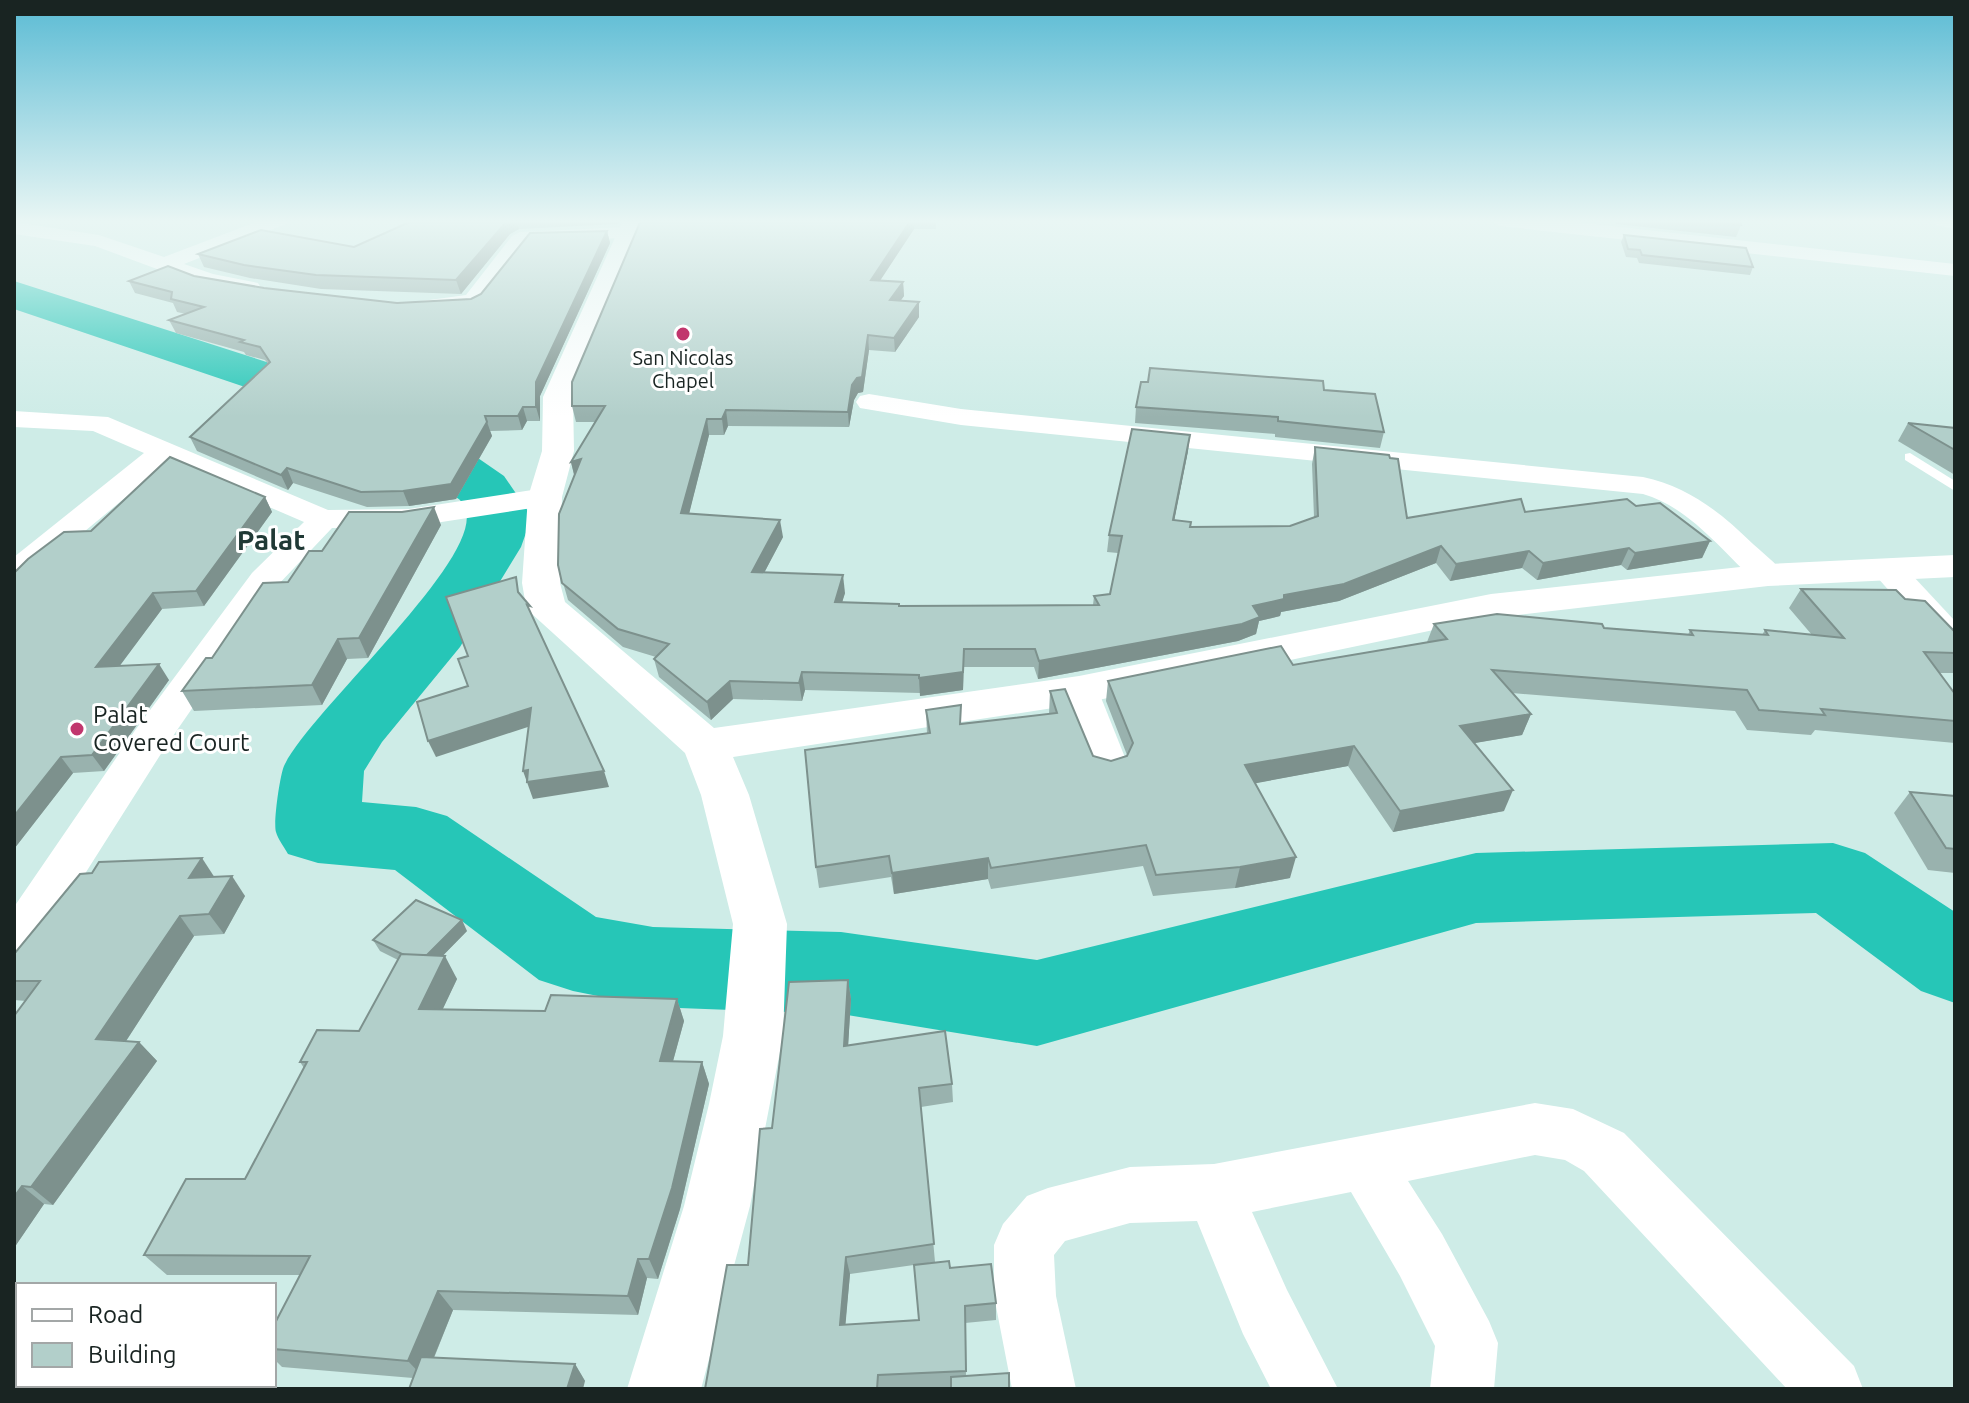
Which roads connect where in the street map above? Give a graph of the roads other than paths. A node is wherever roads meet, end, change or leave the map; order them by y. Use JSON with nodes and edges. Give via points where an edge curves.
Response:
{"nodes":[{"id":1,"x":239,"y":285,"type":"edge"},
{"id":2,"x":485,"y":285,"type":"edge"},
{"id":3,"x":606,"y":285,"type":"edge"},
{"id":4,"x":270,"y":291,"type":"edge"},
{"id":5,"x":402,"y":306,"type":"edge"},
{"id":6,"x":869,"y":402,"type":"dead end"},
{"id":7,"x":14,"y":419,"type":"edge"},
{"id":8,"x":163,"y":452,"type":"junction"},
{"id":9,"x":1910,"y":457,"type":"dead end"},
{"id":10,"x":1955,"y":487,"type":"edge"},
{"id":11,"x":545,"y":497,"type":"junction"},
{"id":12,"x":324,"y":519,"type":"junction"},
{"id":13,"x":1955,"y":566,"type":"edge"},
{"id":14,"x":1888,"y":569,"type":"junction"},
{"id":15,"x":14,"y":573,"type":"edge"},
{"id":16,"x":1768,"y":575,"type":"junction"},
{"id":17,"x":1955,"y":642,"type":"edge"},
{"id":18,"x":1079,"y":690,"type":"junction"},
{"id":19,"x":705,"y":745,"type":"junction"},
{"id":20,"x":1108,"y":765,"type":"edge"},
{"id":21,"x":14,"y":945,"type":"edge"},
{"id":22,"x":1363,"y":1161,"type":"junction"},
{"id":23,"x":1214,"y":1192,"type":"junction"},
{"id":24,"x":664,"y":1389,"type":"edge"},
{"id":25,"x":1044,"y":1389,"type":"edge"},
{"id":26,"x":1306,"y":1389,"type":"edge"},
{"id":27,"x":1462,"y":1389,"type":"edge"},
{"id":28,"x":1831,"y":1389,"type":"edge"}],
"edges":[{"from":1,"to":4,"type":"street"},
{"from":2,"to":5,"type":"street","via":[[467,304]]},
{"from":3,"to":11,"type":"street","via":[[558,397],[558,451]]},
{"from":6,"to":16,"type":"street","via":[[961,417],[1643,487],[1671,494],[1689,506]]},
{"from":7,"to":8,"type":"street","via":[[98,423]]},
{"from":8,"to":12,"type":"street"},
{"from":8,"to":15,"type":"street"},
{"from":9,"to":10,"type":"lane"},
{"from":11,"to":12,"type":"street","via":[[409,518]]},
{"from":11,"to":19,"type":"street","via":[[541,583],[546,606]]},
{"from":12,"to":21,"type":"street","via":[[264,580],[150,739]]},
{"from":13,"to":14,"type":"street"},
{"from":14,"to":16,"type":"street"},
{"from":14,"to":17,"type":"street"},
{"from":16,"to":18,"type":"street","via":[[1491,606]]},
{"from":18,"to":19,"type":"street"},
{"from":18,"to":20,"type":"street"},
{"from":19,"to":24,"type":"street","via":[[751,886],[760,924],[759,961],[753,1036],[717,1206]]},
{"from":22,"to":23,"type":"street"},
{"from":22,"to":27,"type":"street","via":[[1467,1343]]},
{"from":22,"to":28,"type":"street","via":[[1535,1129],[1573,1135],[1604,1152]]},
{"from":23,"to":25,"type":"street","via":[[1130,1195],[1048,1217],[1024,1245],[1025,1296]]},
{"from":23,"to":26,"type":"street","via":[[1265,1312]]}]}
